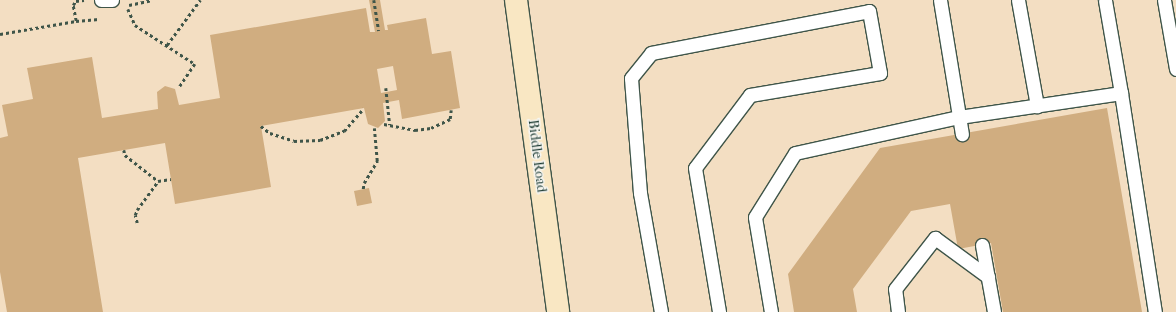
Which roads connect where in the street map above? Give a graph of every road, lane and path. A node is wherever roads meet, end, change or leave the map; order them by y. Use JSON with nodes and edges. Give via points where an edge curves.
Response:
{"nodes":[{"id":1,"x":112,"y":0,"type":"edge"},
{"id":2,"x":152,"y":0,"type":"edge"},
{"id":3,"x":200,"y":0,"type":"edge"},
{"id":4,"x":374,"y":0,"type":"edge"},
{"id":5,"x":516,"y":0,"type":"edge"},
{"id":6,"x":940,"y":0,"type":"edge"},
{"id":7,"x":1018,"y":0,"type":"edge"},
{"id":8,"x":1105,"y":0,"type":"edge"},
{"id":9,"x":1164,"y":0,"type":"edge"},
{"id":10,"x":95,"y":2,"type":"edge"},
{"id":11,"x":103,"y":15,"type":"dead end"},
{"id":12,"x":76,"y":21,"type":"junction"},
{"id":13,"x":380,"y":31,"type":"dead end"},
{"id":14,"x":0,"y":34,"type":"edge"},
{"id":15,"x":167,"y":46,"type":"junction"},
{"id":16,"x":1176,"y":69,"type":"edge"},
{"id":17,"x":180,"y":86,"type":"dead end"},
{"id":18,"x":386,"y":88,"type":"dead end"},
{"id":19,"x":1121,"y":94,"type":"junction"},
{"id":20,"x":1038,"y":106,"type":"junction"},
{"id":21,"x":364,"y":108,"type":"dead end"},
{"id":22,"x":451,"y":110,"type":"dead end"},
{"id":23,"x":959,"y":117,"type":"junction"},
{"id":24,"x":384,"y":124,"type":"dead end"},
{"id":25,"x":390,"y":125,"type":"junction"},
{"id":26,"x":260,"y":126,"type":"dead end"},
{"id":27,"x":374,"y":128,"type":"dead end"},
{"id":28,"x":962,"y":134,"type":"dead end"},
{"id":29,"x":124,"y":150,"type":"dead end"},
{"id":30,"x":171,"y":179,"type":"dead end"},
{"id":31,"x":158,"y":181,"type":"junction"},
{"id":32,"x":363,"y":189,"type":"dead end"},
{"id":33,"x":137,"y":223,"type":"dead end"},
{"id":34,"x":982,"y":245,"type":"dead end"},
{"id":35,"x":988,"y":277,"type":"junction"},
{"id":36,"x":558,"y":312,"type":"edge"},
{"id":37,"x":661,"y":312,"type":"edge"},
{"id":38,"x":719,"y":312,"type":"edge"},
{"id":39,"x":771,"y":312,"type":"edge"},
{"id":40,"x":898,"y":312,"type":"edge"},
{"id":41,"x":994,"y":312,"type":"edge"},
{"id":42,"x":1155,"y":312,"type":"edge"}],
"edges":[{"from":1,"to":10,"type":"lane"},
{"from":2,"to":15,"type":"path","via":[[126,5],[136,25]]},
{"from":3,"to":15,"type":"path"},
{"from":4,"to":13,"type":"path"},
{"from":5,"to":36,"type":"main road","name":"Biddle Road"},
{"from":6,"to":23,"type":"lane"},
{"from":7,"to":20,"type":"lane"},
{"from":8,"to":19,"type":"lane"},
{"from":9,"to":16,"type":"lane"},
{"from":10,"to":12,"type":"path","via":[[76,1],[73,4]]},
{"from":11,"to":12,"type":"path","via":[[100,18]]},
{"from":12,"to":14,"type":"path"},
{"from":15,"to":17,"type":"path","via":[[195,64]]},
{"from":18,"to":25,"type":"path"},
{"from":19,"to":20,"type":"lane"},
{"from":19,"to":42,"type":"lane"},
{"from":20,"to":23,"type":"lane"},
{"from":21,"to":26,"type":"path","via":[[344,131],[320,140],[294,141],[270,133]]},
{"from":22,"to":25,"type":"path","via":[[450,119],[431,128],[415,130]]},
{"from":23,"to":28,"type":"lane"},
{"from":23,"to":39,"type":"lane","via":[[795,153],[755,217]]},
{"from":24,"to":25,"type":"path"},
{"from":27,"to":32,"type":"path","via":[[377,161]]},
{"from":29,"to":31,"type":"path","via":[[125,156]]},
{"from":30,"to":31,"type":"path"},
{"from":31,"to":33,"type":"path","via":[[137,210]]},
{"from":34,"to":35,"type":"lane"},
{"from":35,"to":40,"type":"lane","via":[[935,238],[896,289]]},
{"from":35,"to":41,"type":"lane"},
{"from":37,"to":38,"type":"lane","via":[[640,193],[631,78],[651,53],[869,11],[880,73],[750,95],[695,168]]}]}
